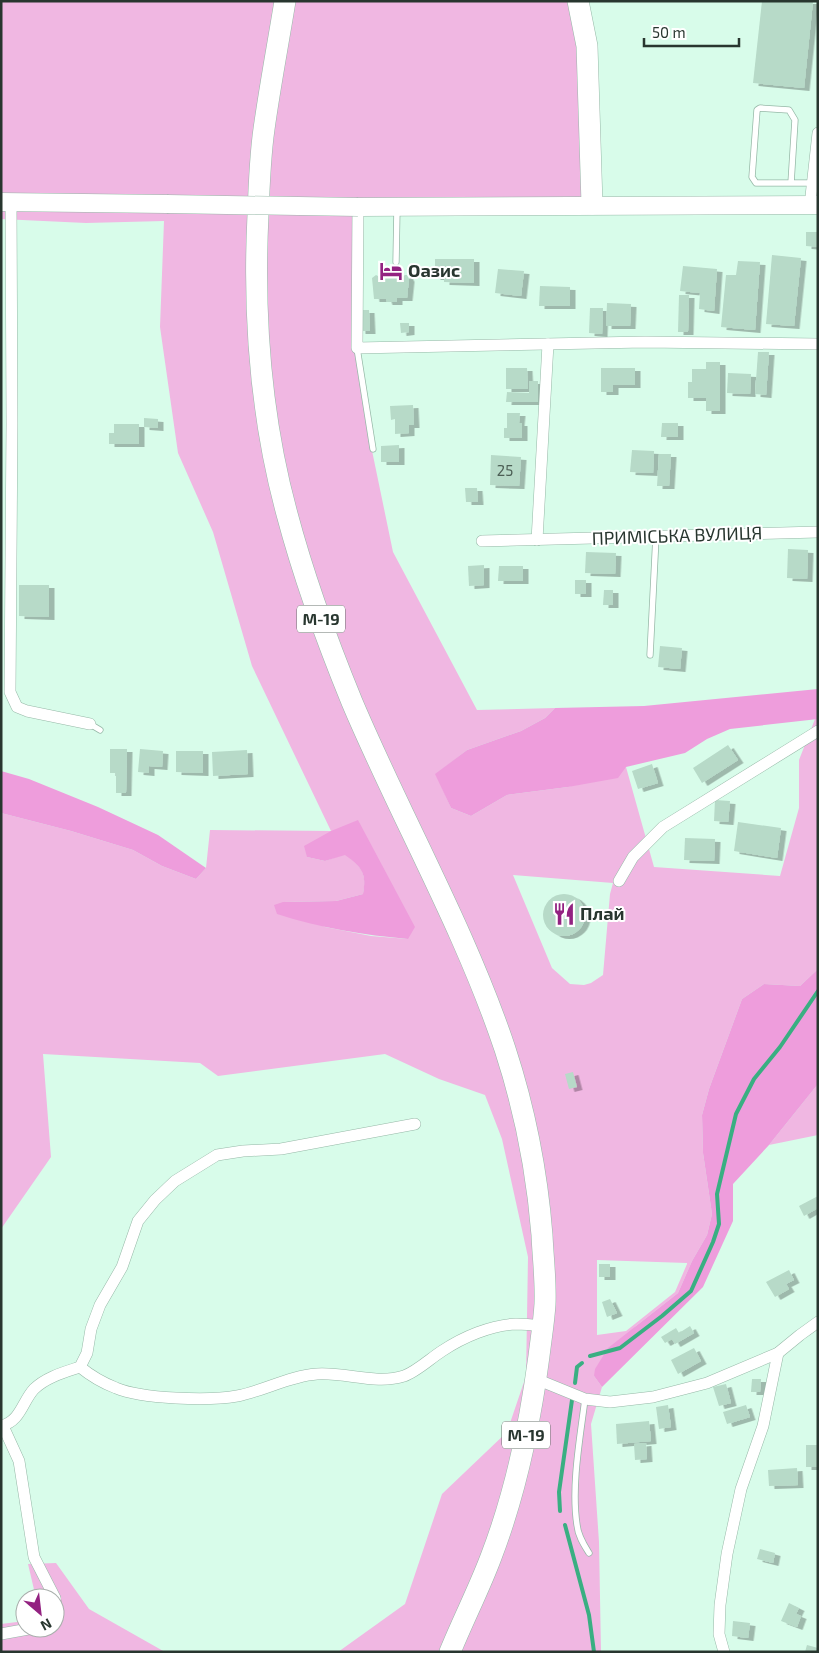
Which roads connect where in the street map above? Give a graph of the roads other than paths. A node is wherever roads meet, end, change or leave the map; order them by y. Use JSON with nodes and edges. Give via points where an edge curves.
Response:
{"nodes":[{"id":1,"x":285,"y":1,"type":"edge"},
{"id":2,"x":578,"y":1,"type":"edge"},
{"id":3,"x":818,"y":134,"type":"edge"},
{"id":4,"x":813,"y":183,"type":"junction"},
{"id":5,"x":791,"y":184,"type":"junction"},
{"id":6,"x":6,"y":201,"type":"edge"},
{"id":7,"x":592,"y":204,"type":"junction"},
{"id":8,"x":814,"y":205,"type":"edge"},
{"id":9,"x":358,"y":207,"type":"junction"},
{"id":10,"x":397,"y":207,"type":"junction"},
{"id":11,"x":396,"y":262,"type":"dead end"},
{"id":12,"x":548,"y":344,"type":"junction"},
{"id":13,"x":818,"y":344,"type":"edge"},
{"id":14,"x":357,"y":348,"type":"junction"},
{"id":15,"x":7,"y":423,"type":"edge"},
{"id":16,"x":372,"y":449,"type":"dead end"},
{"id":17,"x":818,"y":532,"type":"edge"},
{"id":18,"x":656,"y":536,"type":"junction"},
{"id":19,"x":537,"y":540,"type":"junction"},
{"id":20,"x":482,"y":541,"type":"dead end"},
{"id":21,"x":6,"y":594,"type":"edge"},
{"id":22,"x":650,"y":655,"type":"dead end"},
{"id":23,"x":95,"y":727,"type":"dead end"},
{"id":24,"x":818,"y":731,"type":"edge"},
{"id":25,"x":619,"y":881,"type":"dead end"},
{"id":26,"x":415,"y":1124,"type":"dead end"},
{"id":27,"x":818,"y":1322,"type":"edge"},
{"id":28,"x":542,"y":1326,"type":"junction"},
{"id":29,"x":778,"y":1353,"type":"junction"},
{"id":30,"x":80,"y":1367,"type":"junction"},
{"id":31,"x":536,"y":1379,"type":"junction"},
{"id":32,"x":585,"y":1399,"type":"junction"},
{"id":33,"x":2,"y":1426,"type":"edge"},
{"id":34,"x":590,"y":1553,"type":"dead end"},
{"id":35,"x":50,"y":1588,"type":"edge"},
{"id":36,"x":15,"y":1631,"type":"edge"},
{"id":37,"x":1,"y":1634,"type":"edge"},
{"id":38,"x":450,"y":1652,"type":"edge"},
{"id":39,"x":724,"y":1652,"type":"edge"}],
"edges":[{"from":1,"to":28,"type":"highway","number":"М-19","via":[[264,131],[256,260],[261,380],[272,445],[286,513],[313,598],[352,701],[485,995],[521,1103],[539,1205],[544,1295]]},
{"from":2,"to":7,"type":"highway","via":[[587,46]]},
{"from":3,"to":4,"type":"street"},
{"from":4,"to":5,"type":"lane"},
{"from":4,"to":8,"type":"street"},
{"from":5,"to":5,"type":"lane","via":[[792,114],[789,110],[760,108],[757,110],[752,177],[756,183]]},
{"from":6,"to":9,"type":"main road","bridge":true},
{"from":6,"to":15,"type":"street"},
{"from":7,"to":8,"type":"main road"},
{"from":7,"to":10,"type":"main road"},
{"from":9,"to":10,"type":"main road"},
{"from":9,"to":14,"type":"street"},
{"from":10,"to":11,"type":"lane"},
{"from":12,"to":13,"type":"street"},
{"from":12,"to":14,"type":"street"},
{"from":12,"to":19,"type":"street"},
{"from":14,"to":16,"type":"lane"},
{"from":15,"to":21,"type":"street"},
{"from":17,"to":18,"type":"street","name":"ПРИМІСЬКА ВУЛИЦЯ"},
{"from":18,"to":19,"type":"street","name":"ПРИМІСЬКА ВУЛИЦЯ"},
{"from":18,"to":22,"type":"lane"},
{"from":19,"to":20,"type":"street","name":"ПРИМІСЬКА ВУЛИЦЯ"},
{"from":21,"to":23,"type":"street","via":[[10,692],[17,707]]},
{"from":24,"to":25,"type":"street","via":[[663,827],[633,857]]},
{"from":26,"to":30,"type":"street","via":[[281,1150],[217,1155],[175,1181],[138,1221],[122,1267],[100,1304]]},
{"from":27,"to":29,"type":"street"},
{"from":28,"to":30,"type":"street","via":[[516,1324],[477,1334],[452,1345],[405,1376],[365,1379],[317,1374],[237,1396],[208,1398],[138,1394],[117,1389]]},
{"from":28,"to":31,"type":"highway","number":"М-19"},
{"from":29,"to":32,"type":"street","via":[[707,1383],[653,1396],[610,1402]]},
{"from":29,"to":39,"type":"street","via":[[763,1426],[741,1489],[727,1554],[719,1634]]},
{"from":30,"to":33,"type":"street","via":[[51,1377],[35,1388],[13,1421]]},
{"from":31,"to":32,"type":"street"},
{"from":31,"to":38,"type":"highway","number":"М-19","via":[[514,1490],[491,1557]]},
{"from":32,"to":34,"type":"lane","via":[[576,1500],[577,1526]]},
{"from":33,"to":35,"type":"street","via":[[19,1461],[34,1557]]},
{"from":36,"to":37,"type":"street"}]}
